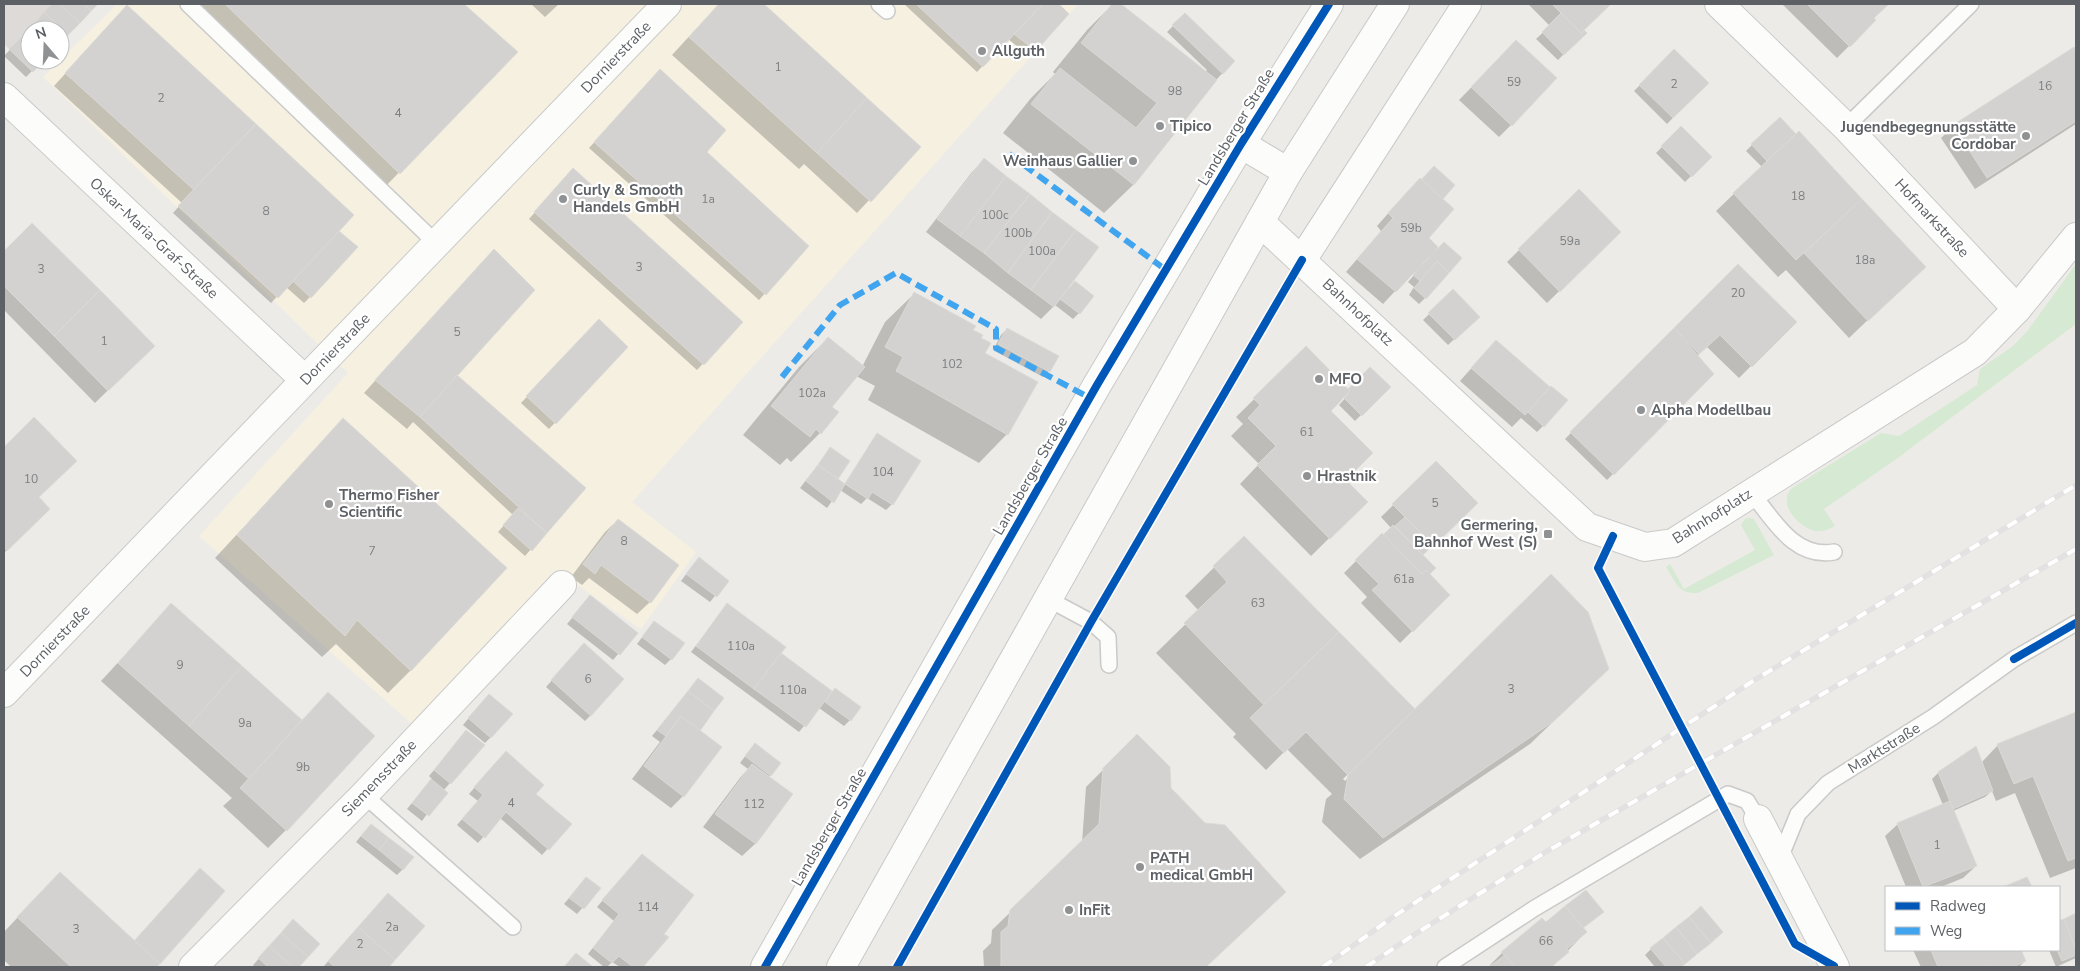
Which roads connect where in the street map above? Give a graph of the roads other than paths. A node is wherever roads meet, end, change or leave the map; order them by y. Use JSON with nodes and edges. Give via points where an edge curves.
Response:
{"nodes":[{"id":1,"x":188,"y":4,"type":"edge"},
{"id":2,"x":666,"y":4,"type":"edge"},
{"id":3,"x":1329,"y":4,"type":"edge"},
{"id":4,"x":1395,"y":4,"type":"edge"},
{"id":5,"x":1466,"y":4,"type":"edge"},
{"id":6,"x":1719,"y":4,"type":"edge"},
{"id":7,"x":1971,"y":4,"type":"edge"},
{"id":8,"x":4,"y":97,"type":"edge"},
{"id":9,"x":1846,"y":126,"type":"junction"},
{"id":10,"x":1241,"y":144,"type":"junction"},
{"id":11,"x":1288,"y":172,"type":"junction"},
{"id":12,"x":1260,"y":222,"type":"junction"},
{"id":13,"x":2076,"y":237,"type":"edge"},
{"id":14,"x":437,"y":244,"type":"junction"},
{"id":15,"x":1302,"y":260,"type":"junction"},
{"id":16,"x":2017,"y":309,"type":"junction"},
{"id":17,"x":305,"y":380,"type":"junction"},
{"id":18,"x":1751,"y":492,"type":"junction"},
{"id":19,"x":1834,"y":552,"type":"dead end"},
{"id":20,"x":562,"y":585,"type":"dead end"},
{"id":21,"x":1048,"y":599,"type":"junction"},
{"id":22,"x":2076,"y":623,"type":"edge"},
{"id":23,"x":1109,"y":665,"type":"dead end"},
{"id":24,"x":4,"y":693,"type":"edge"},
{"id":25,"x":364,"y":795,"type":"junction"},
{"id":26,"x":1758,"y":819,"type":"joint"},
{"id":27,"x":1780,"y":858,"type":"junction"},
{"id":28,"x":513,"y":927,"type":"dead end"},
{"id":29,"x":193,"y":967,"type":"edge"},
{"id":30,"x":765,"y":967,"type":"edge"},
{"id":31,"x":841,"y":967,"type":"edge"},
{"id":32,"x":1445,"y":967,"type":"edge"},
{"id":33,"x":1835,"y":967,"type":"edge"}],
"edges":[{"from":1,"to":14,"type":"lane"},
{"from":2,"to":14,"type":"street","name":"Dornierstraße"},
{"from":3,"to":10,"type":"street","name":"Landsberger Straße"},
{"from":4,"to":11,"type":"street"},
{"from":5,"to":15,"type":"street"},
{"from":6,"to":9,"type":"street","name":"Hofmarkstraße"},
{"from":7,"to":9,"type":"lane"},
{"from":8,"to":17,"type":"street","name":"Oskar-Maria-Graf-Straße"},
{"from":9,"to":16,"type":"street","name":"Hofmarkstraße"},
{"from":10,"to":11,"type":"street","name":"Landsberger Straße"},
{"from":10,"to":30,"type":"street","name":"Landsberger Straße","via":[[1097,385]]},
{"from":11,"to":12,"type":"street"},
{"from":12,"to":15,"type":"street","name":"Bahnhofplatz"},
{"from":12,"to":21,"type":"street"},
{"from":13,"to":16,"type":"street","name":"Bahnhofplatz"},
{"from":14,"to":17,"type":"street","name":"Dornierstraße"},
{"from":15,"to":18,"type":"street","name":"Bahnhofplatz","via":[[1586,527],[1645,547],[1673,543]]},
{"from":16,"to":18,"type":"street","name":"Bahnhofplatz","via":[[1975,352]]},
{"from":17,"to":24,"type":"street","name":"Dornierstraße"},
{"from":18,"to":19,"type":"lane","via":[[1790,540],[1805,550]]},
{"from":20,"to":25,"type":"street","name":"Siemensstraße"},
{"from":21,"to":23,"type":"lane","via":[[1091,622],[1108,636]]},
{"from":21,"to":31,"type":"street"},
{"from":22,"to":27,"type":"lane","name":"Marktstraße","via":[[2014,658],[1933,717],[1828,783],[1798,814]]},
{"from":25,"to":28,"type":"lane"},
{"from":25,"to":29,"type":"street","name":"Siemensstraße"},
{"from":26,"to":27,"type":"street"},
{"from":26,"to":32,"type":"lane","via":[[1747,801],[1728,794],[1535,908]]},
{"from":27,"to":33,"type":"street"}]}
